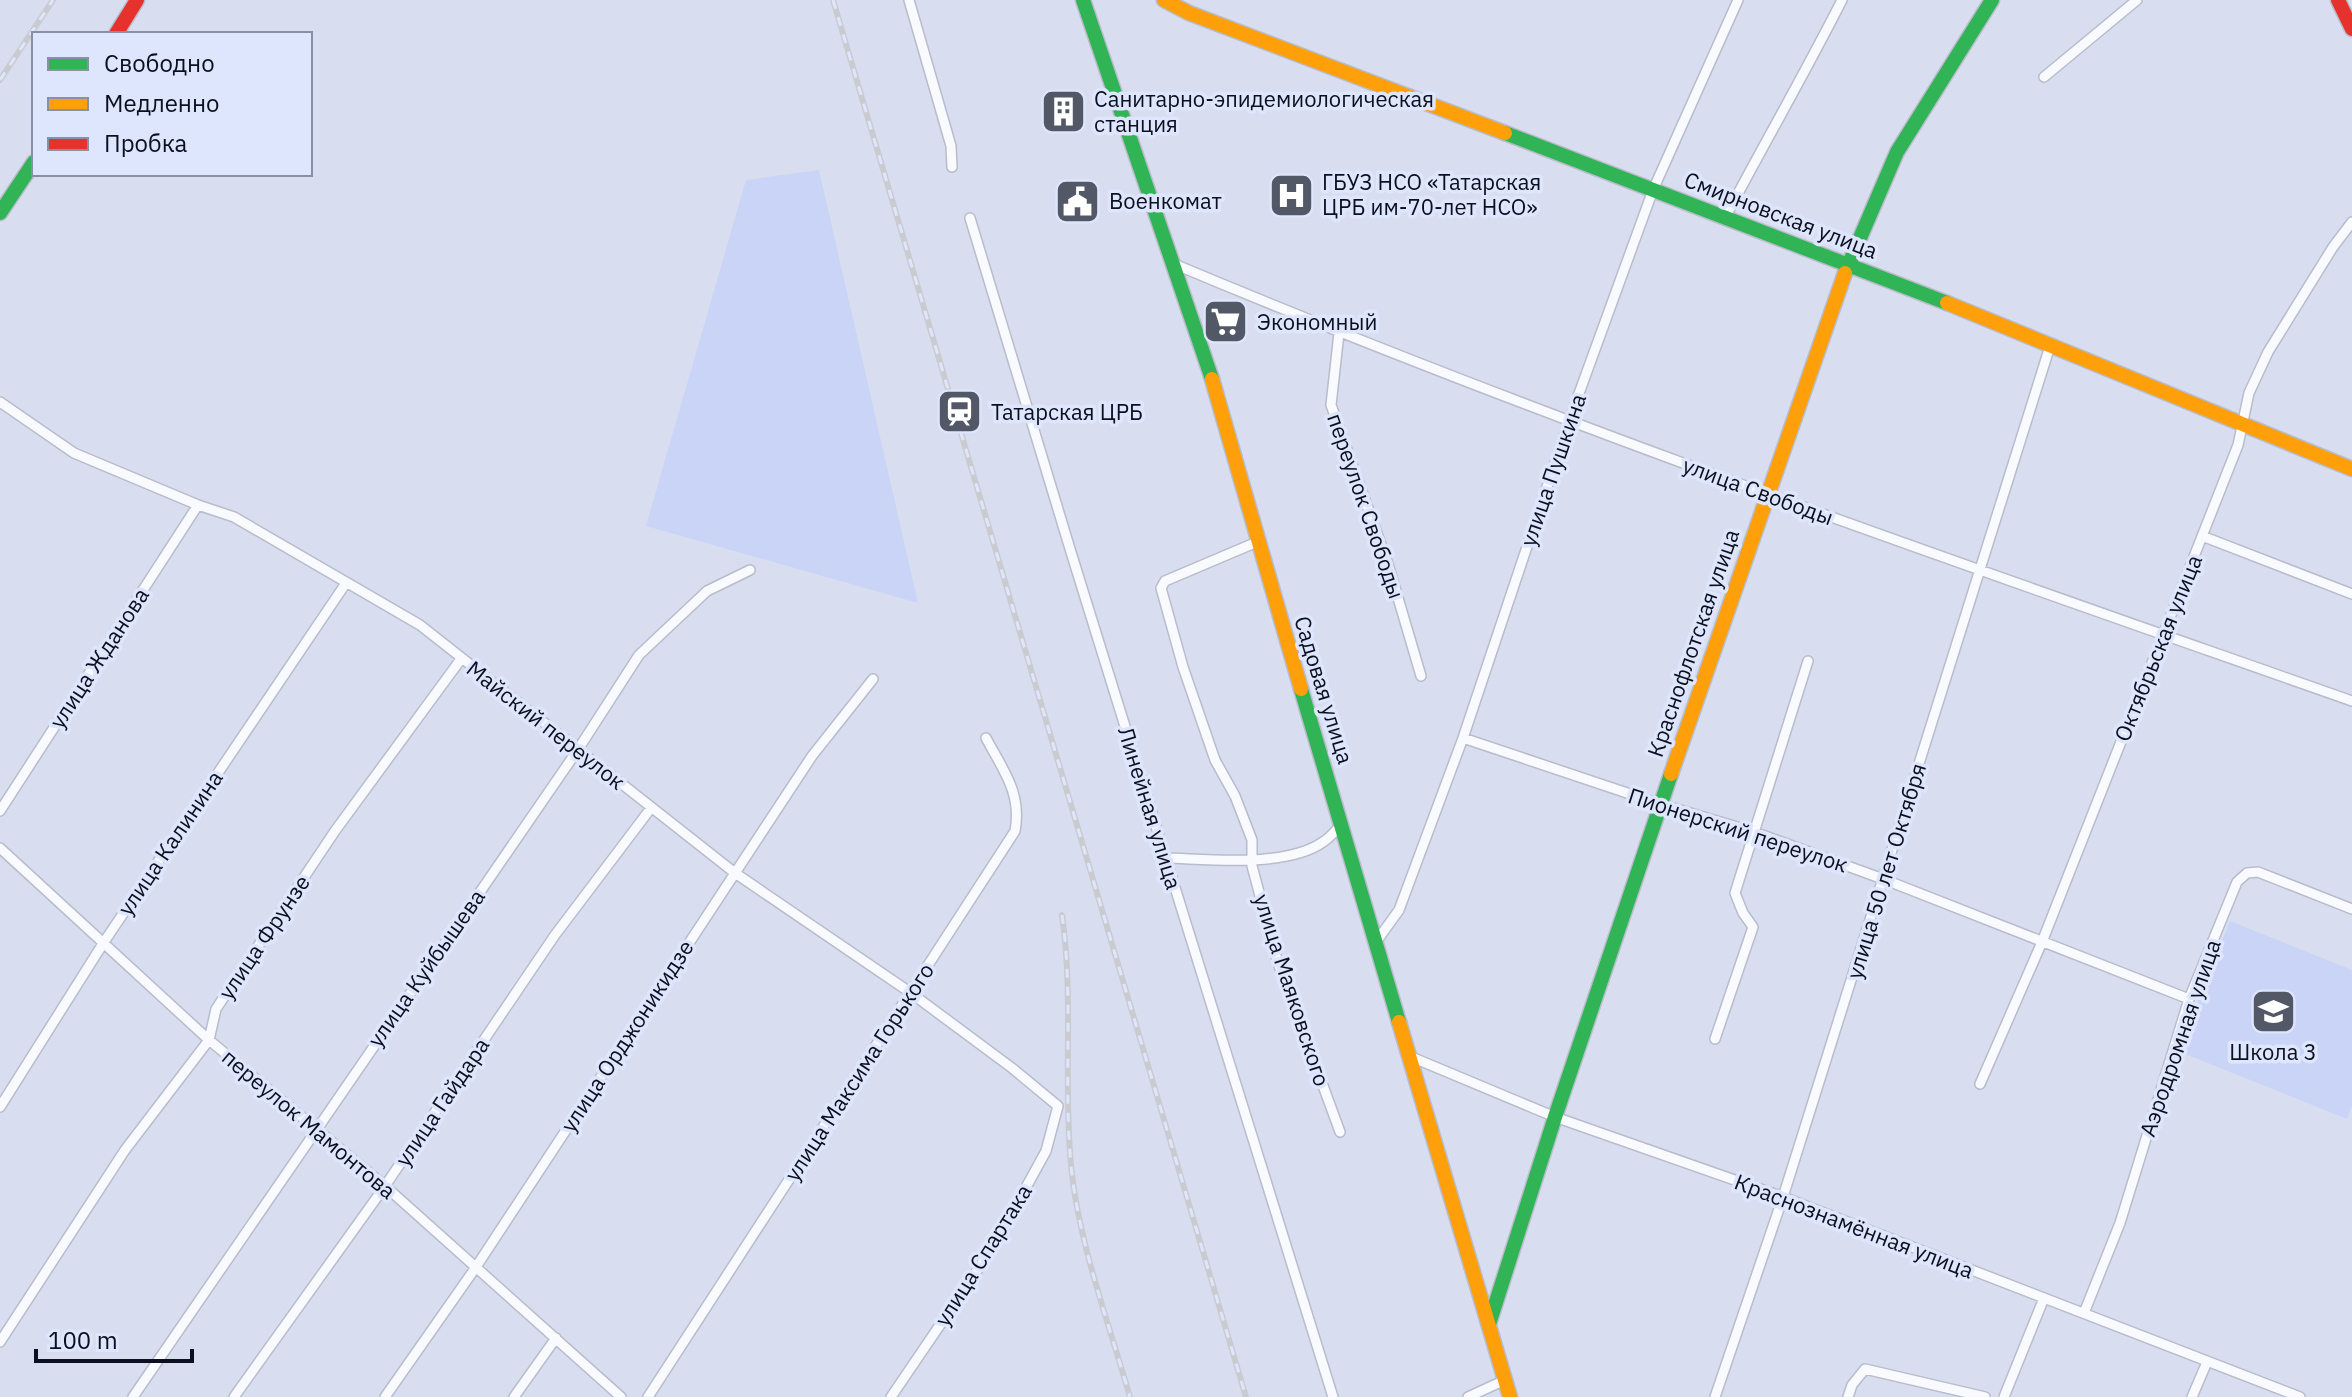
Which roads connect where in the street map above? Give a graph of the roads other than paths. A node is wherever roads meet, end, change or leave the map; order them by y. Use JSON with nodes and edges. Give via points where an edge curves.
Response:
{"nodes":[{"id":1,"x":137,"y":0,"type":"edge"},
{"id":2,"x":909,"y":0,"type":"edge"},
{"id":3,"x":1083,"y":0,"type":"edge"},
{"id":4,"x":1164,"y":0,"type":"edge"},
{"id":5,"x":1738,"y":0,"type":"edge"},
{"id":6,"x":1842,"y":0,"type":"edge"},
{"id":7,"x":1992,"y":0,"type":"edge"},
{"id":8,"x":2137,"y":0,"type":"edge"},
{"id":9,"x":2338,"y":0,"type":"edge"},
{"id":10,"x":1192,"y":7,"type":"edge"},
{"id":11,"x":2352,"y":29,"type":"edge"},
{"id":12,"x":117,"y":32,"type":"edge"},
{"id":13,"x":2044,"y":77,"type":"dead end"},
{"id":14,"x":32,"y":165,"type":"edge"},
{"id":15,"x":952,"y":167,"type":"dead end"},
{"id":16,"x":1653,"y":190,"type":"junction"},
{"id":17,"x":0,"y":213,"type":"edge"},
{"id":18,"x":1726,"y":216,"type":"junction"},
{"id":19,"x":970,"y":218,"type":"dead end"},
{"id":20,"x":2352,"y":222,"type":"edge"},
{"id":21,"x":1171,"y":263,"type":"junction"},
{"id":22,"x":1848,"y":265,"type":"junction"},
{"id":23,"x":1339,"y":333,"type":"junction"},
{"id":24,"x":2051,"y":343,"type":"junction"},
{"id":25,"x":0,"y":402,"type":"edge"},
{"id":26,"x":1569,"y":421,"type":"junction"},
{"id":27,"x":2242,"y":423,"type":"junction"},
{"id":28,"x":2352,"y":469,"type":"edge"},
{"id":29,"x":1768,"y":495,"type":"junction"},
{"id":30,"x":198,"y":505,"type":"junction"},
{"id":31,"x":2202,"y":536,"type":"junction"},
{"id":32,"x":1257,"y":542,"type":"junction"},
{"id":33,"x":1979,"y":569,"type":"junction"},
{"id":34,"x":750,"y":570,"type":"dead end"},
{"id":35,"x":346,"y":583,"type":"junction"},
{"id":36,"x":2352,"y":594,"type":"edge"},
{"id":37,"x":2164,"y":635,"type":"junction"},
{"id":38,"x":461,"y":659,"type":"junction"},
{"id":39,"x":1808,"y":661,"type":"dead end"},
{"id":40,"x":1421,"y":676,"type":"dead end"},
{"id":41,"x":873,"y":679,"type":"dead end"},
{"id":42,"x":2352,"y":701,"type":"edge"},
{"id":43,"x":986,"y":738,"type":"dead end"},
{"id":44,"x":1463,"y":738,"type":"junction"},
{"id":45,"x":579,"y":748,"type":"junction"},
{"id":46,"x":1660,"y":804,"type":"junction"},
{"id":47,"x":651,"y":808,"type":"junction"},
{"id":48,"x":0,"y":811,"type":"edge"},
{"id":49,"x":1341,"y":825,"type":"junction"},
{"id":50,"x":1754,"y":832,"type":"junction"},
{"id":51,"x":0,"y":848,"type":"edge"},
{"id":52,"x":1166,"y":858,"type":"junction"},
{"id":53,"x":1252,"y":858,"type":"junction"},
{"id":54,"x":735,"y":873,"type":"junction"},
{"id":55,"x":1883,"y":879,"type":"junction"},
{"id":56,"x":2352,"y":909,"type":"edge"},
{"id":57,"x":104,"y":942,"type":"junction"},
{"id":58,"x":1376,"y":942,"type":"junction"},
{"id":59,"x":2042,"y":942,"type":"junction"},
{"id":60,"x":911,"y":993,"type":"junction"},
{"id":61,"x":2189,"y":999,"type":"junction"},
{"id":62,"x":1715,"y":1039,"type":"dead end"},
{"id":63,"x":209,"y":1040,"type":"junction"},
{"id":64,"x":1409,"y":1056,"type":"junction"},
{"id":65,"x":1980,"y":1084,"type":"dead end"},
{"id":66,"x":1058,"y":1106,"type":"joint"},
{"id":67,"x":0,"y":1107,"type":"edge"},
{"id":68,"x":1555,"y":1117,"type":"junction"},
{"id":69,"x":314,"y":1130,"type":"junction"},
{"id":70,"x":1340,"y":1132,"type":"dead end"},
{"id":71,"x":385,"y":1186,"type":"junction"},
{"id":72,"x":1783,"y":1197,"type":"junction"},
{"id":73,"x":476,"y":1267,"type":"junction"},
{"id":74,"x":2044,"y":1298,"type":"junction"},
{"id":75,"x":2084,"y":1313,"type":"junction"},
{"id":76,"x":1489,"y":1324,"type":"junction"},
{"id":77,"x":556,"y":1338,"type":"junction"},
{"id":78,"x":0,"y":1342,"type":"edge"},
{"id":79,"x":2207,"y":1362,"type":"junction"},
{"id":80,"x":1505,"y":1380,"type":"junction"},
{"id":81,"x":133,"y":1397,"type":"edge"},
{"id":82,"x":234,"y":1397,"type":"edge"},
{"id":83,"x":385,"y":1397,"type":"edge"},
{"id":84,"x":514,"y":1397,"type":"edge"},
{"id":85,"x":621,"y":1397,"type":"edge"},
{"id":86,"x":648,"y":1397,"type":"edge"},
{"id":87,"x":891,"y":1397,"type":"edge"},
{"id":88,"x":1333,"y":1397,"type":"edge"},
{"id":89,"x":1468,"y":1397,"type":"edge"},
{"id":90,"x":1510,"y":1397,"type":"edge"},
{"id":91,"x":1715,"y":1397,"type":"edge"},
{"id":92,"x":1848,"y":1397,"type":"edge"},
{"id":93,"x":1985,"y":1397,"type":"edge"},
{"id":94,"x":2004,"y":1397,"type":"edge"},
{"id":95,"x":2192,"y":1397,"type":"edge"},
{"id":96,"x":2300,"y":1397,"type":"edge"}],
"edges":[{"from":1,"to":12,"type":"street"},
{"from":2,"to":15,"type":"street","via":[[951,146]]},
{"from":3,"to":21,"type":"street","name":"Садовая улица"},
{"from":4,"to":10,"type":"street","name":"Смирновская улица"},
{"from":5,"to":16,"type":"street","name":"улица Пушкина"},
{"from":6,"to":18,"type":"street"},
{"from":7,"to":22,"type":"street","name":"Краснофлотская улица","via":[[1897,152]]},
{"from":8,"to":13,"type":"street"},
{"from":9,"to":11,"type":"street"},
{"from":10,"to":16,"type":"street","name":"Смирновская улица"},
{"from":14,"to":17,"type":"street"},
{"from":16,"to":18,"type":"street","name":"Смирновская улица"},
{"from":16,"to":26,"type":"street","name":"улица Пушкина"},
{"from":18,"to":22,"type":"street","name":"Смирновская улица"},
{"from":19,"to":52,"type":"street","name":"Линейная улица"},
{"from":20,"to":27,"type":"street","name":"Октябрьская улица","via":[[2268,352]]},
{"from":21,"to":23,"type":"street","name":"улица Свободы"},
{"from":21,"to":32,"type":"street","name":"Садовая улица","via":[[1208,365]]},
{"from":22,"to":24,"type":"street","name":"Смирновская улица"},
{"from":22,"to":29,"type":"street","name":"Краснофлотская улица"},
{"from":23,"to":26,"type":"street","name":"улица Свободы"},
{"from":23,"to":40,"type":"street","name":"переулок Свободы","via":[[1331,405]]},
{"from":24,"to":27,"type":"street","name":"Смирновская улица"},
{"from":24,"to":33,"type":"street","name":"улица 50 лет Октября"},
{"from":25,"to":30,"type":"street","name":"Майский переулок","via":[[74,453]]},
{"from":26,"to":29,"type":"street","name":"улица Свободы"},
{"from":26,"to":44,"type":"street","name":"улица Пушкина"},
{"from":27,"to":28,"type":"street","name":"Смирновская улица"},
{"from":27,"to":31,"type":"street","name":"Октябрьская улица"},
{"from":29,"to":33,"type":"street","name":"улица Свободы"},
{"from":29,"to":46,"type":"street","name":"Краснофлотская улица"},
{"from":30,"to":35,"type":"street","name":"Майский переулок","via":[[234,517]]},
{"from":30,"to":48,"type":"street","name":"улица Жданова"},
{"from":31,"to":36,"type":"street"},
{"from":31,"to":37,"type":"street","name":"Октябрьская улица"},
{"from":32,"to":49,"type":"street","name":"Садовая улица"},
{"from":32,"to":53,"type":"street","name":"улица Маяковского","via":[[1165,581],[1161,588],[1215,760],[1252,840]]},
{"from":33,"to":37,"type":"street","name":"улица Свободы"},
{"from":33,"to":55,"type":"street","name":"улица 50 лет Октября"},
{"from":34,"to":45,"type":"street","name":"улица Куйбышева","via":[[707,591],[639,655]]},
{"from":35,"to":38,"type":"street","name":"Майский переулок","via":[[420,625]]},
{"from":35,"to":57,"type":"street","name":"улица Калинина"},
{"from":37,"to":42,"type":"street","name":"улица Свободы"},
{"from":37,"to":59,"type":"street","name":"Октябрьская улица"},
{"from":38,"to":45,"type":"street","name":"Майский переулок"},
{"from":38,"to":63,"type":"street","name":"улица Фрунзе","via":[[335,831],[216,1009]]},
{"from":39,"to":50,"type":"street"},
{"from":41,"to":54,"type":"street","name":"улица Орджоникидзе","via":[[812,756]]},
{"from":43,"to":60,"type":"street","name":"улица Максима Горького","via":[[1014,790],[1015,831]]},
{"from":44,"to":46,"type":"street","name":"Пионерский переулок"},
{"from":44,"to":58,"type":"street","name":"улица Пушкина","via":[[1399,910]]},
{"from":45,"to":47,"type":"street","name":"Майский переулок"},
{"from":45,"to":69,"type":"street","name":"улица Куйбышева"},
{"from":46,"to":50,"type":"street","name":"Пионерский переулок"},
{"from":46,"to":68,"type":"street","name":"Краснофлотская улица"},
{"from":47,"to":54,"type":"street","name":"Майский переулок"},
{"from":47,"to":71,"type":"street","name":"улица Гайдара","via":[[555,935]]},
{"from":49,"to":53,"type":"street","via":[[1305,851]]},
{"from":49,"to":58,"type":"street","name":"Садовая улица"},
{"from":50,"to":55,"type":"street","name":"Пионерский переулок"},
{"from":50,"to":62,"type":"street","via":[[1735,893],[1753,927]]},
{"from":51,"to":57,"type":"street","name":"переулок Мамонтова"},
{"from":52,"to":53,"type":"street"},
{"from":52,"to":88,"type":"street","name":"Линейная улица"},
{"from":53,"to":70,"type":"street","name":"улица Маяковского","via":[[1278,963]]},
{"from":54,"to":60,"type":"street","name":"Майский переулок"},
{"from":54,"to":73,"type":"street","name":"улица Орджоникидзе"},
{"from":55,"to":59,"type":"street","name":"Пионерский переулок"},
{"from":55,"to":72,"type":"street","name":"улица 50 лет Октября"},
{"from":56,"to":61,"type":"street","name":"Аэродромная улица","via":[[2258,872],[2247,873],[2237,882]]},
{"from":57,"to":63,"type":"street","name":"переулок Мамонтова"},
{"from":57,"to":67,"type":"street","name":"улица Калинина"},
{"from":58,"to":64,"type":"street","name":"Садовая улица"},
{"from":59,"to":61,"type":"street","name":"Пионерский переулок"},
{"from":59,"to":65,"type":"street","name":"Октябрьская улица"},
{"from":60,"to":66,"type":"street","name":"Майский переулок"},
{"from":60,"to":86,"type":"street","name":"улица Максима Горького"},
{"from":61,"to":75,"type":"street","name":"Аэродромная улица","via":[[2120,1223]]},
{"from":63,"to":69,"type":"street","name":"переулок Мамонтова"},
{"from":63,"to":78,"type":"street","name":"улица Фрунзе","via":[[125,1150]]},
{"from":64,"to":68,"type":"street","name":"Краснознамённая улица"},
{"from":64,"to":76,"type":"street","name":"Садовая улица"},
{"from":66,"to":87,"type":"street","name":"улица Спартака","via":[[1046,1151],[995,1244]]},
{"from":68,"to":72,"type":"street","name":"Краснознамённая улица"},
{"from":68,"to":76,"type":"street","name":"Краснофлотская улица"},
{"from":69,"to":71,"type":"street","name":"переулок Мамонтова"},
{"from":69,"to":81,"type":"street","name":"улица Куйбышева"},
{"from":71,"to":73,"type":"street","name":"переулок Мамонтова"},
{"from":71,"to":82,"type":"street","name":"улица Гайдара"},
{"from":72,"to":74,"type":"street","name":"Краснознамённая улица"},
{"from":72,"to":91,"type":"street","name":"улица 50 лет Октября"},
{"from":73,"to":77,"type":"street","name":"переулок Мамонтова"},
{"from":73,"to":83,"type":"street","name":"улица Орджоникидзе"},
{"from":74,"to":75,"type":"street","name":"Краснознамённая улица"},
{"from":74,"to":94,"type":"street"},
{"from":75,"to":79,"type":"street","name":"Краснознамённая улица"},
{"from":76,"to":80,"type":"street","name":"Садовая улица"},
{"from":77,"to":84,"type":"street"},
{"from":77,"to":85,"type":"street","name":"переулок Мамонтова"},
{"from":79,"to":95,"type":"street"},
{"from":79,"to":96,"type":"street","name":"Краснознамённая улица"},
{"from":80,"to":89,"type":"street"},
{"from":80,"to":90,"type":"street","name":"Садовая улица"},
{"from":92,"to":93,"type":"street","via":[[1865,1369]]}]}
